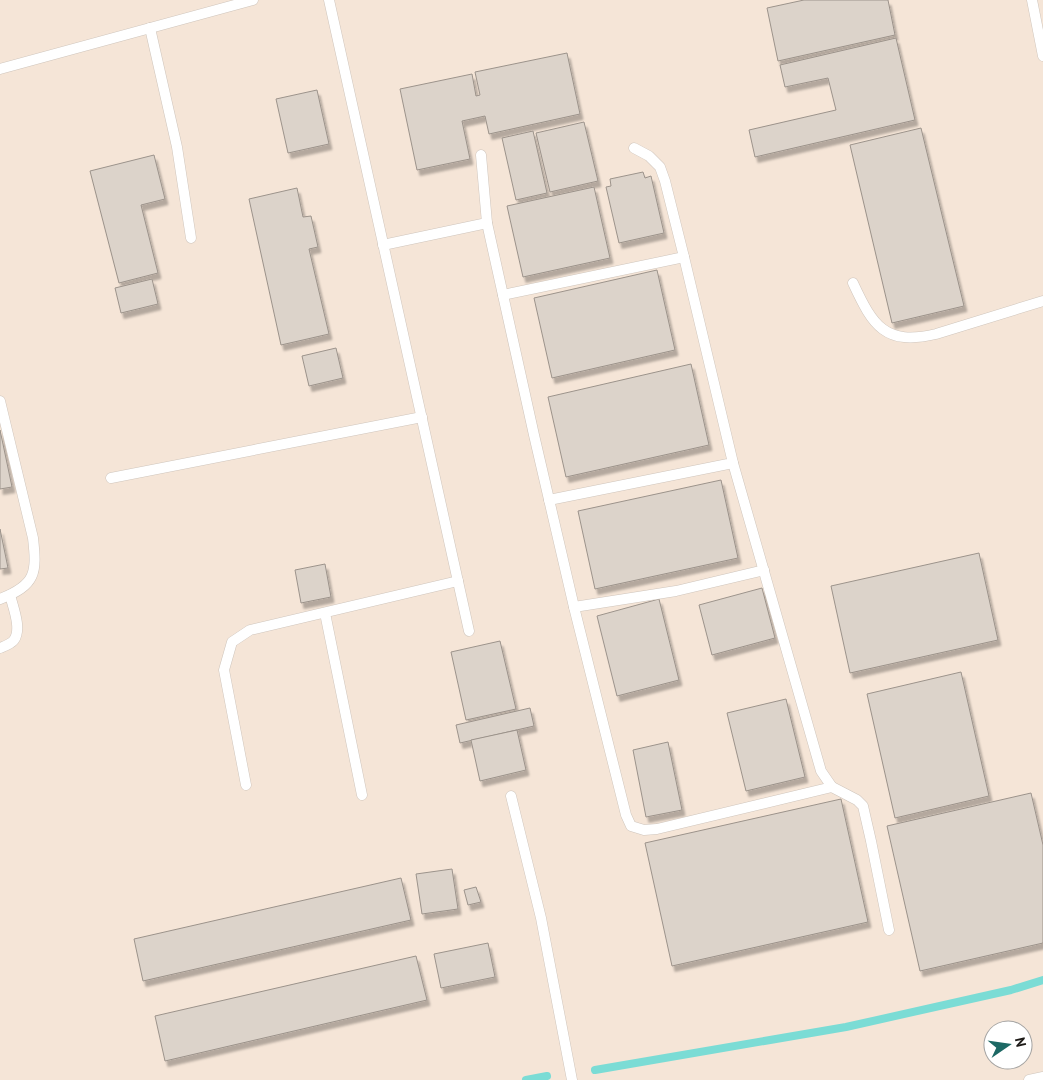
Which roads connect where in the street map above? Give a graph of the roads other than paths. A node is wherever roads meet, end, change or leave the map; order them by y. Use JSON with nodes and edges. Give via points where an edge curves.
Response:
{"nodes":[{"id":1,"x":253,"y":0,"type":"edge"},
{"id":2,"x":329,"y":0,"type":"edge"},
{"id":3,"x":1032,"y":0,"type":"edge"},
{"id":4,"x":150,"y":28,"type":"junction"},
{"id":5,"x":1043,"y":56,"type":"edge"},
{"id":6,"x":0,"y":69,"type":"edge"},
{"id":7,"x":634,"y":148,"type":"dead end"},
{"id":8,"x":481,"y":155,"type":"dead end"},
{"id":9,"x":487,"y":223,"type":"junction"},
{"id":10,"x":191,"y":238,"type":"dead end"},
{"id":11,"x":384,"y":245,"type":"junction"},
{"id":12,"x":684,"y":257,"type":"junction"},
{"id":13,"x":853,"y":283,"type":"dead end"},
{"id":14,"x":503,"y":295,"type":"junction"},
{"id":15,"x":1043,"y":301,"type":"edge"},
{"id":16,"x":0,"y":401,"type":"edge"},
{"id":17,"x":422,"y":418,"type":"junction"},
{"id":18,"x":733,"y":463,"type":"junction"},
{"id":19,"x":111,"y":478,"type":"dead end"},
{"id":20,"x":549,"y":500,"type":"junction"},
{"id":21,"x":764,"y":570,"type":"junction"},
{"id":22,"x":458,"y":581,"type":"junction"},
{"id":23,"x":10,"y":595,"type":"junction"},
{"id":24,"x":0,"y":599,"type":"edge"},
{"id":25,"x":574,"y":607,"type":"junction"},
{"id":26,"x":325,"y":613,"type":"junction"},
{"id":27,"x":469,"y":631,"type":"dead end"},
{"id":28,"x":0,"y":648,"type":"edge"},
{"id":29,"x":246,"y":785,"type":"dead end"},
{"id":30,"x":832,"y":786,"type":"junction"},
{"id":31,"x":362,"y":794,"type":"dead end"},
{"id":32,"x":511,"y":796,"type":"dead end"},
{"id":33,"x":889,"y":930,"type":"dead end"},
{"id":34,"x":1043,"y":1076,"type":"edge"},
{"id":35,"x":572,"y":1080,"type":"edge"},
{"id":36,"x":1029,"y":1080,"type":"edge"}],
"edges":[{"from":1,"to":4,"type":"lane"},
{"from":2,"to":11,"type":"lane"},
{"from":3,"to":5,"type":"lane"},
{"from":4,"to":6,"type":"lane"},
{"from":4,"to":10,"type":"lane","via":[[177,147]]},
{"from":7,"to":12,"type":"lane","via":[[660,167]]},
{"from":8,"to":9,"type":"lane"},
{"from":9,"to":11,"type":"lane"},
{"from":9,"to":14,"type":"lane"},
{"from":11,"to":17,"type":"lane"},
{"from":12,"to":14,"type":"lane"},
{"from":12,"to":18,"type":"lane"},
{"from":13,"to":15,"type":"lane","via":[[876,322],[891,335],[899,337],[936,334]]},
{"from":14,"to":20,"type":"lane"},
{"from":16,"to":23,"type":"lane","via":[[33,538],[35,559],[27,585]]},
{"from":17,"to":19,"type":"lane"},
{"from":17,"to":22,"type":"lane"},
{"from":18,"to":20,"type":"lane"},
{"from":18,"to":21,"type":"lane"},
{"from":20,"to":25,"type":"lane"},
{"from":21,"to":25,"type":"lane","via":[[676,591]]},
{"from":21,"to":30,"type":"lane","via":[[821,771]]},
{"from":22,"to":26,"type":"lane"},
{"from":22,"to":27,"type":"lane"},
{"from":23,"to":24,"type":"lane"},
{"from":23,"to":28,"type":"lane","via":[[17,633],[14,640]]},
{"from":25,"to":30,"type":"lane","via":[[631,826],[657,829]]},
{"from":26,"to":29,"type":"lane","via":[[250,630],[232,642],[224,670]]},
{"from":26,"to":31,"type":"lane"},
{"from":30,"to":33,"type":"lane","via":[[862,806]]},
{"from":32,"to":35,"type":"lane","via":[[541,918]]},
{"from":34,"to":36,"type":"lane"}]}
